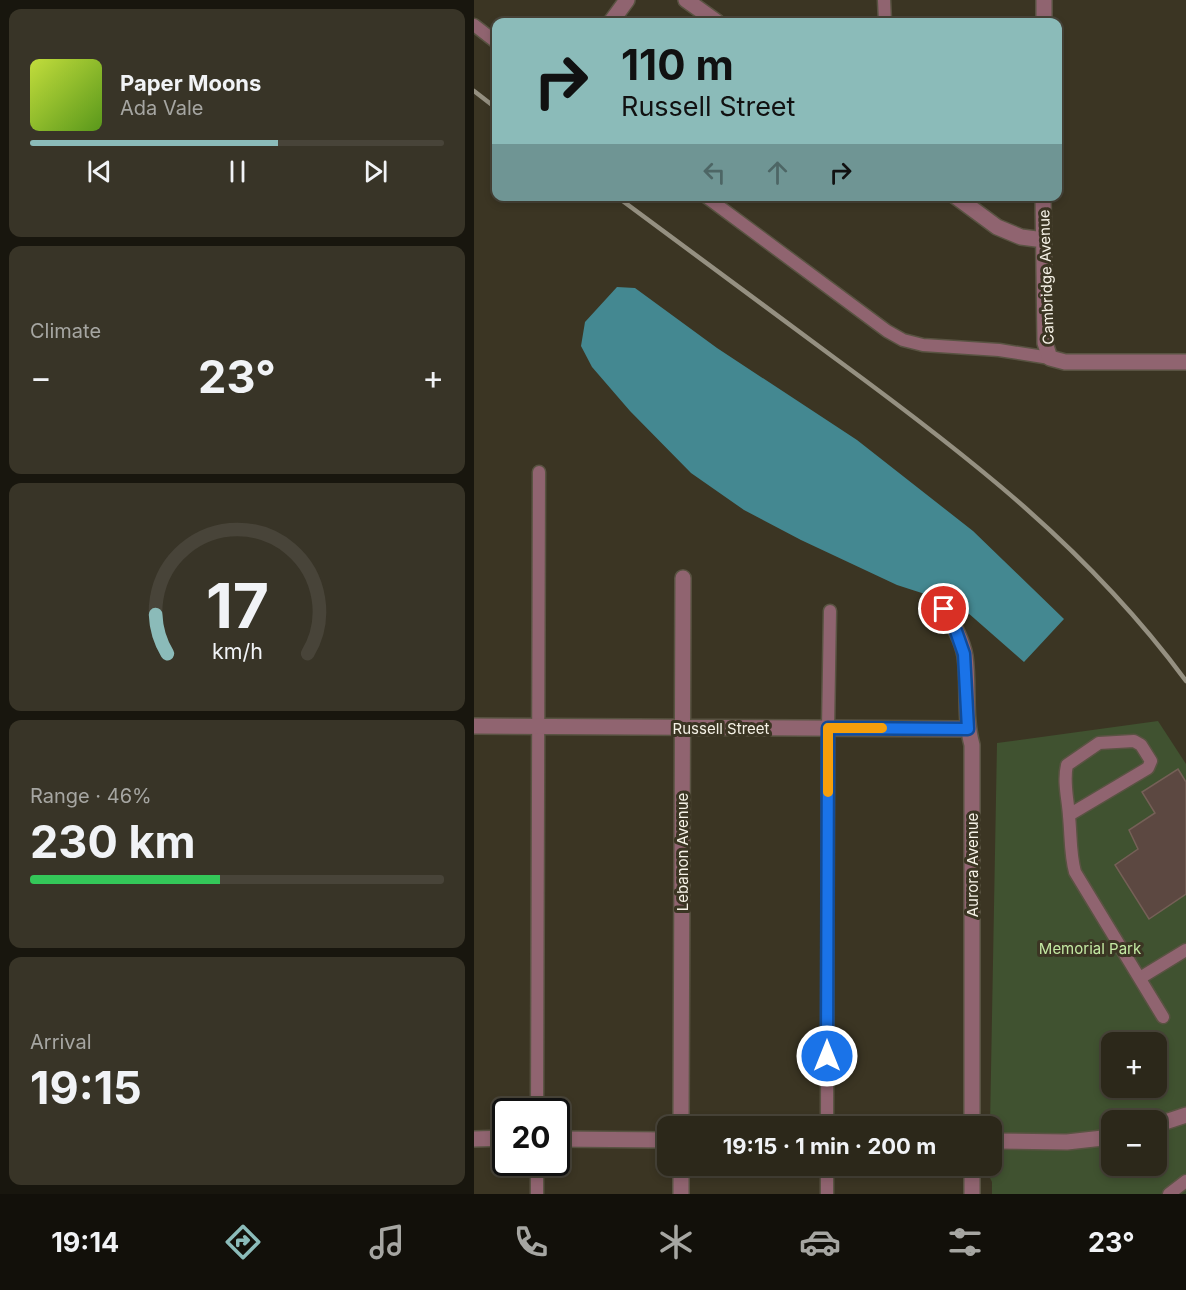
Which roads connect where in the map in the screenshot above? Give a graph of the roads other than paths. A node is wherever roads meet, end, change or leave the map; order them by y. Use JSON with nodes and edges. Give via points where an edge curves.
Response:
{"nodes":[{"id":1,"x":627,"y":0,"type":"edge"},
{"id":2,"x":687,"y":0,"type":"edge"},
{"id":3,"x":884,"y":0,"type":"edge"},
{"id":4,"x":1044,"y":0,"type":"edge"},
{"id":5,"x":614,"y":18,"type":"edge"},
{"id":6,"x":712,"y":18,"type":"edge"},
{"id":7,"x":885,"y":18,"type":"edge"},
{"id":8,"x":1044,"y":18,"type":"edge"},
{"id":9,"x":474,"y":25,"type":"edge"},
{"id":10,"x":492,"y":39,"type":"edge"},
{"id":11,"x":712,"y":201,"type":"edge"},
{"id":12,"x":962,"y":201,"type":"edge"},
{"id":13,"x":1043,"y":201,"type":"edge"},
{"id":14,"x":1044,"y":240,"type":"junction"},
{"id":15,"x":1050,"y":358,"type":"junction"},
{"id":16,"x":1186,"y":362,"type":"edge"},
{"id":17,"x":538,"y":472,"type":"dead end"},
{"id":18,"x":683,"y":578,"type":"dead end"},
{"id":19,"x":944,"y":609,"type":"dead end"},
{"id":20,"x":830,"y":611,"type":"dead end"},
{"id":21,"x":474,"y":726,"type":"edge"},
{"id":22,"x":538,"y":727,"type":"junction"},
{"id":23,"x":683,"y":728,"type":"junction"},
{"id":24,"x":828,"y":728,"type":"junction"},
{"id":25,"x":968,"y":729,"type":"junction"},
{"id":26,"x":1069,"y":815,"type":"junction"},
{"id":27,"x":1186,"y":950,"type":"edge"},
{"id":28,"x":1140,"y":978,"type":"junction"},
{"id":29,"x":1163,"y":1017,"type":"dead end"},
{"id":30,"x":537,"y":1098,"type":"edge"},
{"id":31,"x":1186,"y":1115,"type":"edge"},
{"id":32,"x":681,"y":1116,"type":"edge"},
{"id":33,"x":827,"y":1116,"type":"edge"},
{"id":34,"x":972,"y":1116,"type":"edge"},
{"id":35,"x":1167,"y":1121,"type":"edge"},
{"id":36,"x":492,"y":1138,"type":"edge"},
{"id":37,"x":1101,"y":1138,"type":"edge"},
{"id":38,"x":474,"y":1139,"type":"edge"},
{"id":39,"x":570,"y":1139,"type":"edge"},
{"id":40,"x":657,"y":1140,"type":"edge"},
{"id":41,"x":1002,"y":1141,"type":"edge"},
{"id":42,"x":537,"y":1176,"type":"edge"},
{"id":43,"x":681,"y":1176,"type":"edge"},
{"id":44,"x":827,"y":1176,"type":"edge"},
{"id":45,"x":972,"y":1176,"type":"edge"},
{"id":46,"x":1186,"y":1181,"type":"edge"},
{"id":47,"x":537,"y":1194,"type":"edge"},
{"id":48,"x":681,"y":1194,"type":"edge"},
{"id":49,"x":827,"y":1194,"type":"edge"},
{"id":50,"x":972,"y":1194,"type":"edge"},
{"id":51,"x":1169,"y":1194,"type":"edge"}],
"edges":[{"from":1,"to":5,"type":"street"},
{"from":2,"to":6,"type":"street"},
{"from":3,"to":7,"type":"lane"},
{"from":4,"to":8,"type":"street"},
{"from":9,"to":10,"type":"lane"},
{"from":11,"to":15,"type":"lane","via":[[903,340]]},
{"from":12,"to":14,"type":"street","via":[[997,227],[1021,237]]},
{"from":13,"to":14,"type":"street","name":"Cambridge Avenue"},
{"from":14,"to":15,"type":"street","name":"Cambridge Avenue","via":[[1045,343]]},
{"from":15,"to":16,"type":"street","via":[[1065,362]]},
{"from":17,"to":22,"type":"lane"},
{"from":18,"to":23,"type":"street","name":"Lebanon Avenue"},
{"from":19,"to":25,"type":"street","name":"Aurora Avenue","via":[[964,654]]},
{"from":20,"to":24,"type":"lane"},
{"from":21,"to":22,"type":"street","name":"Russell Street"},
{"from":22,"to":23,"type":"street","name":"Russell Street"},
{"from":22,"to":30,"type":"lane"},
{"from":23,"to":24,"type":"street","name":"Russell Street"},
{"from":23,"to":32,"type":"street","name":"Lebanon Avenue"},
{"from":24,"to":25,"type":"street","name":"Russell Street"},
{"from":24,"to":33,"type":"lane"},
{"from":25,"to":34,"type":"street","name":"Aurora Avenue","via":[[972,745]]},
{"from":26,"to":26,"type":"lane","via":[[1066,765],[1099,743],[1134,741],[1141,745],[1151,761],[1148,768]]},
{"from":26,"to":28,"type":"lane","via":[[1076,872]]},
{"from":27,"to":28,"type":"lane"},
{"from":28,"to":29,"type":"lane"},
{"from":31,"to":35,"type":"street"},
{"from":36,"to":38,"type":"street"},
{"from":37,"to":41,"type":"street"},
{"from":39,"to":40,"type":"street"},
{"from":42,"to":47,"type":"lane"},
{"from":43,"to":48,"type":"street"},
{"from":44,"to":49,"type":"lane"},
{"from":45,"to":50,"type":"street"},
{"from":46,"to":51,"type":"lane"}]}
